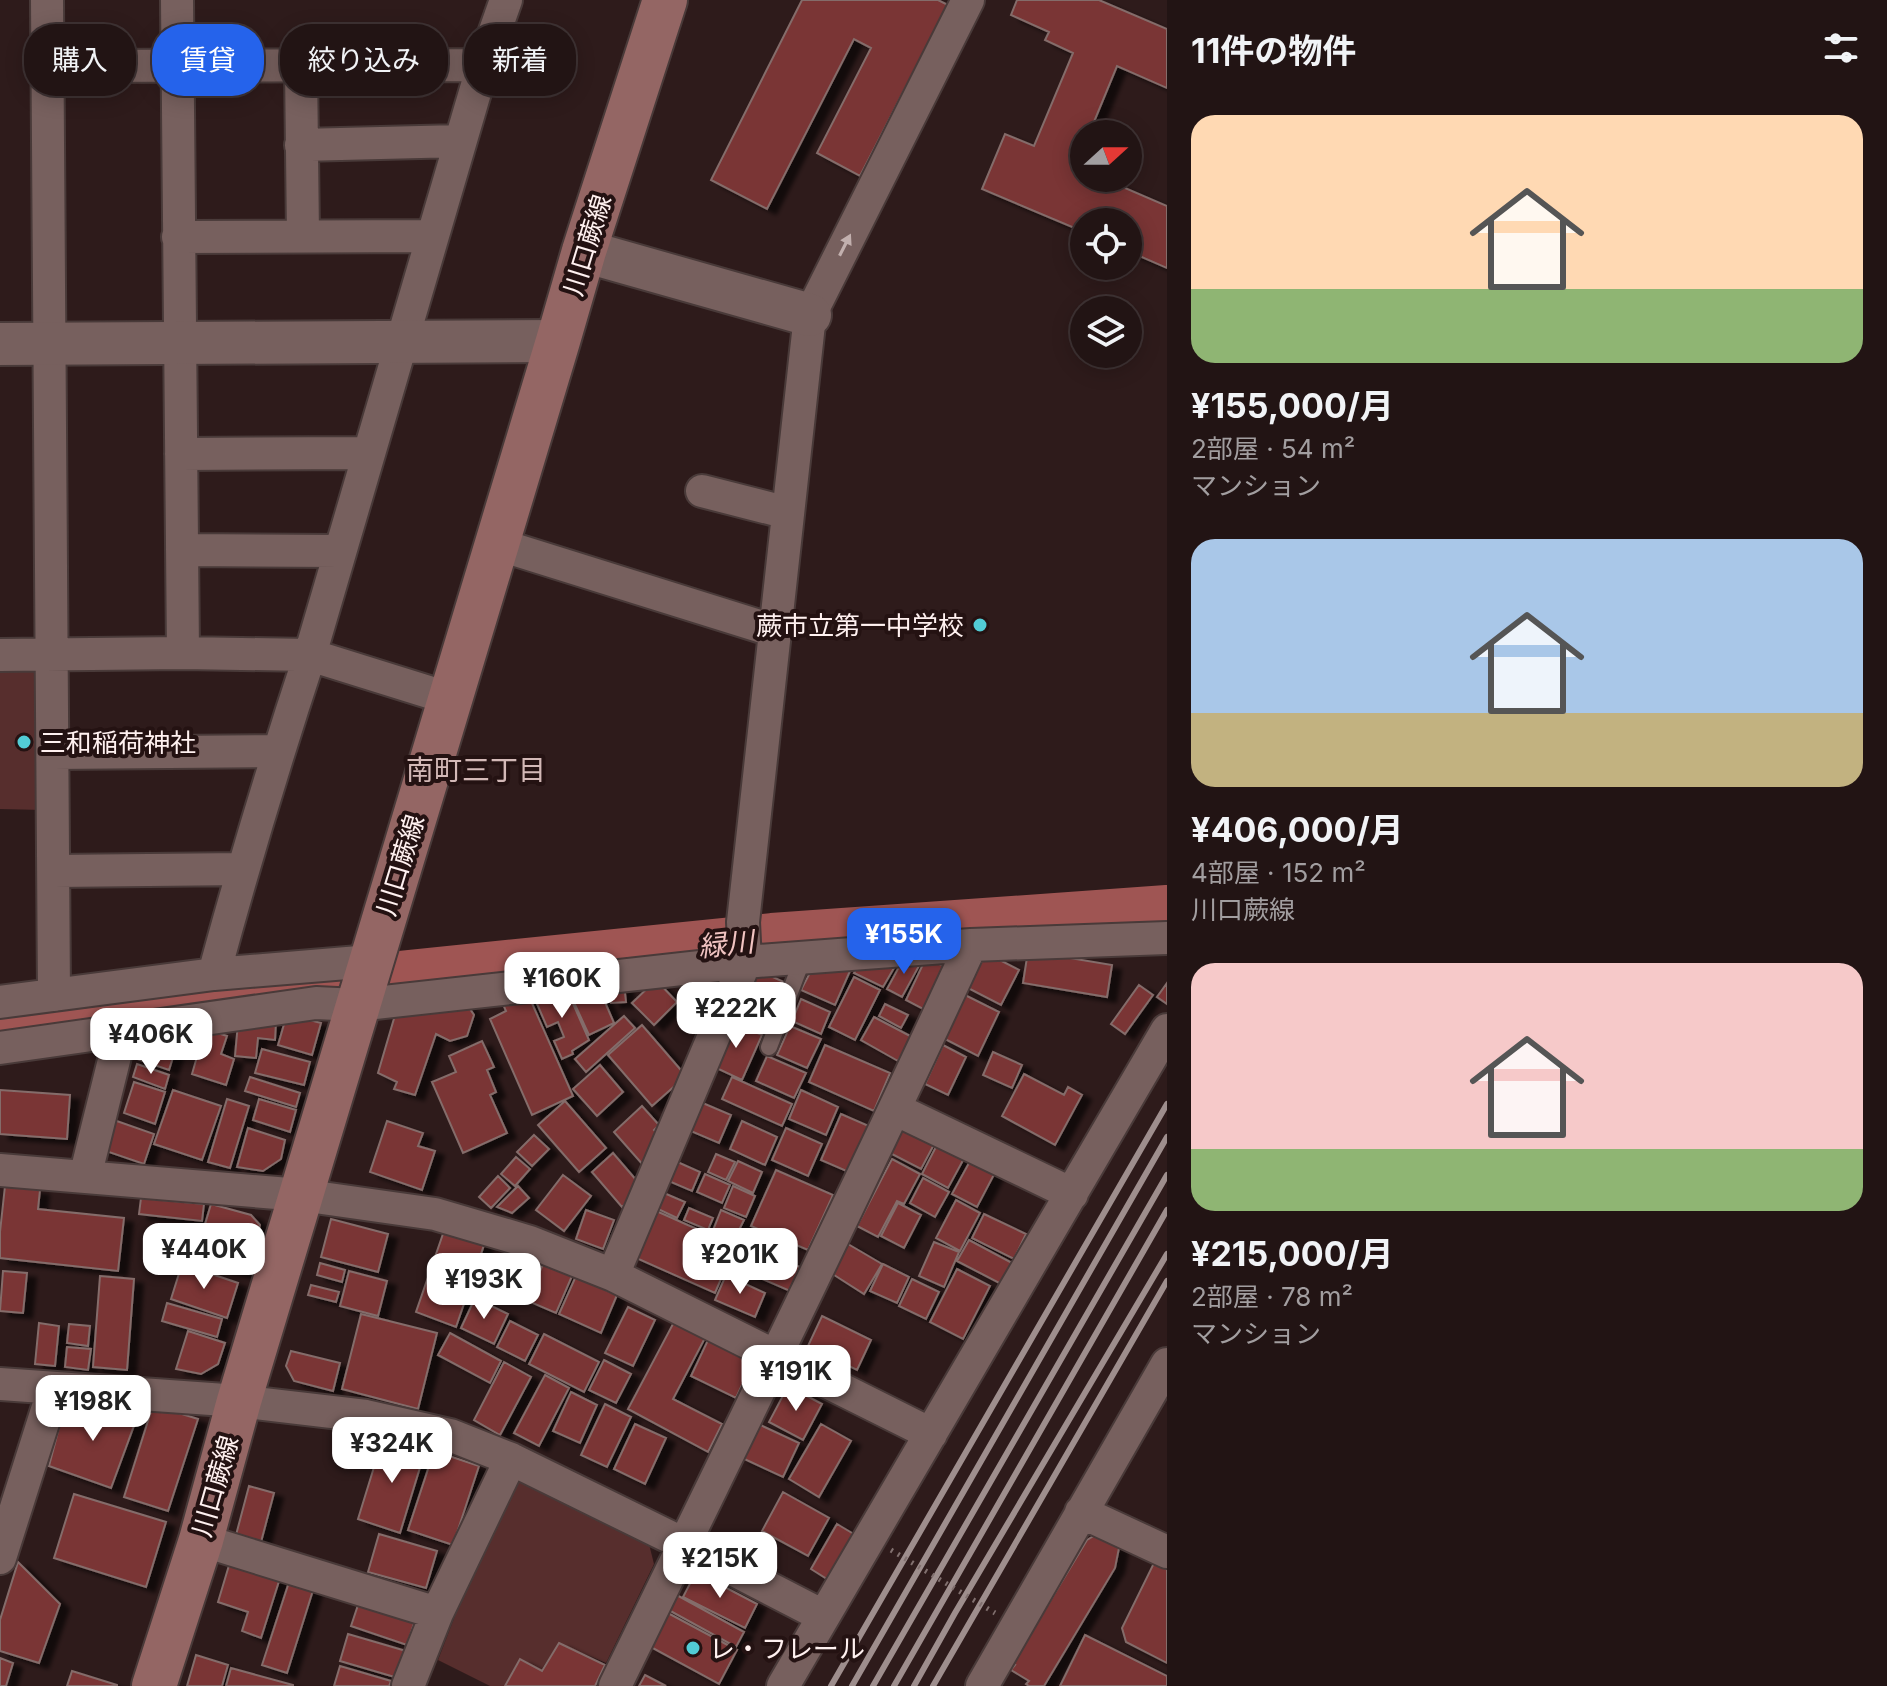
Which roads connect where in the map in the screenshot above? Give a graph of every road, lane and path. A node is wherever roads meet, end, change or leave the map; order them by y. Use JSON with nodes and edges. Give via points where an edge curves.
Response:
{"nodes":[{"id":1,"x":47,"y":0,"type":"edge"},
{"id":2,"x":177,"y":0,"type":"edge"},
{"id":3,"x":506,"y":0,"type":"edge"},
{"id":4,"x":665,"y":0,"type":"edge"},
{"id":5,"x":968,"y":0,"type":"edge"},
{"id":6,"x":47,"y":24,"type":"edge"},
{"id":7,"x":177,"y":24,"type":"edge"},
{"id":8,"x":498,"y":24,"type":"edge"},
{"id":9,"x":48,"y":96,"type":"edge"},
{"id":10,"x":176,"y":96,"type":"edge"},
{"id":11,"x":301,"y":96,"type":"edge"},
{"id":12,"x":474,"y":96,"type":"edge"},
{"id":13,"x":460,"y":141,"type":"junction"},
{"id":14,"x":301,"y":145,"type":"junction"},
{"id":15,"x":303,"y":236,"type":"junction"},
{"id":16,"x":432,"y":236,"type":"junction"},
{"id":17,"x":178,"y":237,"type":"junction"},
{"id":18,"x":584,"y":251,"type":"junction"},
{"id":19,"x":810,"y":315,"type":"junction"},
{"id":20,"x":401,"y":341,"type":"junction"},
{"id":21,"x":558,"y":341,"type":"junction"},
{"id":22,"x":0,"y":344,"type":"edge"},
{"id":23,"x":50,"y":344,"type":"junction"},
{"id":24,"x":179,"y":344,"type":"junction"},
{"id":25,"x":369,"y":453,"type":"junction"},
{"id":26,"x":181,"y":454,"type":"junction"},
{"id":27,"x":702,"y":491,"type":"dead end"},
{"id":28,"x":788,"y":513,"type":"junction"},
{"id":29,"x":497,"y":544,"type":"junction"},
{"id":30,"x":182,"y":550,"type":"junction"},
{"id":31,"x":340,"y":551,"type":"junction"},
{"id":32,"x":775,"y":631,"type":"junction"},
{"id":33,"x":183,"y":653,"type":"junction"},
{"id":34,"x":0,"y":655,"type":"edge"},
{"id":35,"x":51,"y":655,"type":"junction"},
{"id":36,"x":310,"y":655,"type":"junction"},
{"id":37,"x":451,"y":699,"type":"junction"},
{"id":38,"x":278,"y":751,"type":"junction"},
{"id":39,"x":53,"y":753,"type":"junction"},
{"id":40,"x":243,"y":869,"type":"junction"},
{"id":41,"x":54,"y":871,"type":"junction"},
{"id":42,"x":1167,"y":938,"type":"edge"},
{"id":43,"x":971,"y":945,"type":"junction"},
{"id":44,"x":803,"y":958,"type":"junction"},
{"id":45,"x":745,"y":962,"type":"junction"},
{"id":46,"x":214,"y":974,"type":"junction"},
{"id":47,"x":364,"y":983,"type":"junction"},
{"id":48,"x":54,"y":995,"type":"junction"},
{"id":49,"x":0,"y":1002,"type":"edge"},
{"id":50,"x":1167,"y":1030,"type":"edge"},
{"id":51,"x":121,"y":1032,"type":"junction"},
{"id":52,"x":769,"y":1047,"type":"dead end"},
{"id":53,"x":0,"y":1048,"type":"edge"},
{"id":54,"x":895,"y":1109,"type":"junction"},
{"id":55,"x":0,"y":1170,"type":"edge"},
{"id":56,"x":85,"y":1177,"type":"junction"},
{"id":57,"x":1072,"y":1194,"type":"junction"},
{"id":58,"x":301,"y":1195,"type":"junction"},
{"id":59,"x":613,"y":1275,"type":"junction"},
{"id":60,"x":777,"y":1357,"type":"junction"},
{"id":61,"x":1167,"y":1364,"type":"edge"},
{"id":62,"x":0,"y":1384,"type":"edge"},
{"id":63,"x":54,"y":1388,"type":"junction"},
{"id":64,"x":239,"y":1401,"type":"junction"},
{"id":65,"x":931,"y":1434,"type":"junction"},
{"id":66,"x":511,"y":1459,"type":"junction"},
{"id":67,"x":1081,"y":1512,"type":"junction"},
{"id":68,"x":201,"y":1540,"type":"junction"},
{"id":69,"x":684,"y":1544,"type":"junction"},
{"id":70,"x":1164,"y":1546,"type":"edge"},
{"id":71,"x":891,"y":1550,"type":"dead end"},
{"id":72,"x":0,"y":1558,"type":"edge"},
{"id":73,"x":437,"y":1613,"type":"junction"},
{"id":74,"x":995,"y":1613,"type":"dead end"},
{"id":75,"x":823,"y":1616,"type":"junction"},
{"id":76,"x":154,"y":1686,"type":"edge"},
{"id":77,"x":408,"y":1686,"type":"edge"},
{"id":78,"x":615,"y":1686,"type":"edge"},
{"id":79,"x":783,"y":1686,"type":"edge"},
{"id":80,"x":982,"y":1686,"type":"edge"}],
"edges":[{"from":1,"to":6,"type":"street"},
{"from":2,"to":7,"type":"street"},
{"from":3,"to":8,"type":"street"},
{"from":4,"to":18,"type":"main road","name":"川口蕨線"},
{"from":19,"to":5,"type":"street","one_way":true},
{"from":9,"to":23,"type":"street"},
{"from":10,"to":17,"type":"street"},
{"from":11,"to":14,"type":"street"},
{"from":12,"to":13,"type":"street"},
{"from":13,"to":14,"type":"street"},
{"from":13,"to":16,"type":"street"},
{"from":14,"to":15,"type":"street"},
{"from":15,"to":16,"type":"street"},
{"from":15,"to":17,"type":"street"},
{"from":16,"to":20,"type":"street"},
{"from":17,"to":24,"type":"street"},
{"from":18,"to":19,"type":"street"},
{"from":18,"to":21,"type":"main road","name":"川口蕨線"},
{"from":19,"to":28,"type":"street"},
{"from":20,"to":21,"type":"street"},
{"from":20,"to":24,"type":"street"},
{"from":20,"to":25,"type":"street"},
{"from":21,"to":29,"type":"main road","name":"川口蕨線"},
{"from":22,"to":23,"type":"street"},
{"from":23,"to":24,"type":"street"},
{"from":23,"to":35,"type":"street"},
{"from":24,"to":26,"type":"street"},
{"from":25,"to":26,"type":"street"},
{"from":25,"to":31,"type":"street"},
{"from":26,"to":30,"type":"street"},
{"from":27,"to":28,"type":"street"},
{"from":28,"to":32,"type":"street"},
{"from":29,"to":32,"type":"street"},
{"from":29,"to":37,"type":"main road","name":"川口蕨線"},
{"from":30,"to":31,"type":"street"},
{"from":30,"to":33,"type":"street"},
{"from":31,"to":36,"type":"street"},
{"from":32,"to":45,"type":"street","via":[[743,922]]},
{"from":33,"to":35,"type":"street"},
{"from":33,"to":36,"type":"street"},
{"from":34,"to":35,"type":"street"},
{"from":35,"to":39,"type":"street"},
{"from":36,"to":37,"type":"street"},
{"from":36,"to":38,"type":"street"},
{"from":37,"to":47,"type":"main road","name":"川口蕨線"},
{"from":38,"to":39,"type":"street"},
{"from":38,"to":40,"type":"street"},
{"from":39,"to":41,"type":"street"},
{"from":40,"to":41,"type":"street"},
{"from":40,"to":46,"type":"street"},
{"from":41,"to":48,"type":"street"},
{"from":42,"to":43,"type":"street"},
{"from":43,"to":44,"type":"street"},
{"from":43,"to":54,"type":"street"},
{"from":44,"to":45,"type":"street"},
{"from":44,"to":52,"type":"lane"},
{"from":45,"to":47,"type":"street"},
{"from":45,"to":59,"type":"street"},
{"from":46,"to":47,"type":"street"},
{"from":46,"to":48,"type":"street"},
{"from":47,"to":51,"type":"street","via":[[316,1003]]},
{"from":47,"to":58,"type":"main road","name":"川口蕨線"},
{"from":48,"to":49,"type":"street"},
{"from":50,"to":57,"type":"street"},
{"from":51,"to":53,"type":"street"},
{"from":51,"to":56,"type":"street"},
{"from":54,"to":57,"type":"street"},
{"from":54,"to":60,"type":"street"},
{"from":55,"to":56,"type":"street"},
{"from":56,"to":58,"type":"street"},
{"from":57,"to":65,"type":"street"},
{"from":58,"to":59,"type":"street","via":[[435,1214],[530,1242]]},
{"from":58,"to":64,"type":"main road","name":"川口蕨線"},
{"from":59,"to":60,"type":"street"},
{"from":60,"to":65,"type":"street"},
{"from":60,"to":69,"type":"street"},
{"from":61,"to":67,"type":"street"},
{"from":62,"to":63,"type":"street"},
{"from":63,"to":64,"type":"street"},
{"from":63,"to":72,"type":"street"},
{"from":64,"to":66,"type":"street","via":[[366,1416],[450,1435]]},
{"from":64,"to":68,"type":"main road","name":"川口蕨線"},
{"from":65,"to":75,"type":"street"},
{"from":66,"to":69,"type":"street"},
{"from":66,"to":73,"type":"street"},
{"from":67,"to":70,"type":"street"},
{"from":67,"to":80,"type":"street"},
{"from":68,"to":73,"type":"street"},
{"from":68,"to":76,"type":"main road","name":"川口蕨線"},
{"from":69,"to":75,"type":"street"},
{"from":69,"to":78,"type":"street"},
{"from":71,"to":74,"type":"path","bridge":true},
{"from":73,"to":77,"type":"street"},
{"from":75,"to":79,"type":"street"}]}
